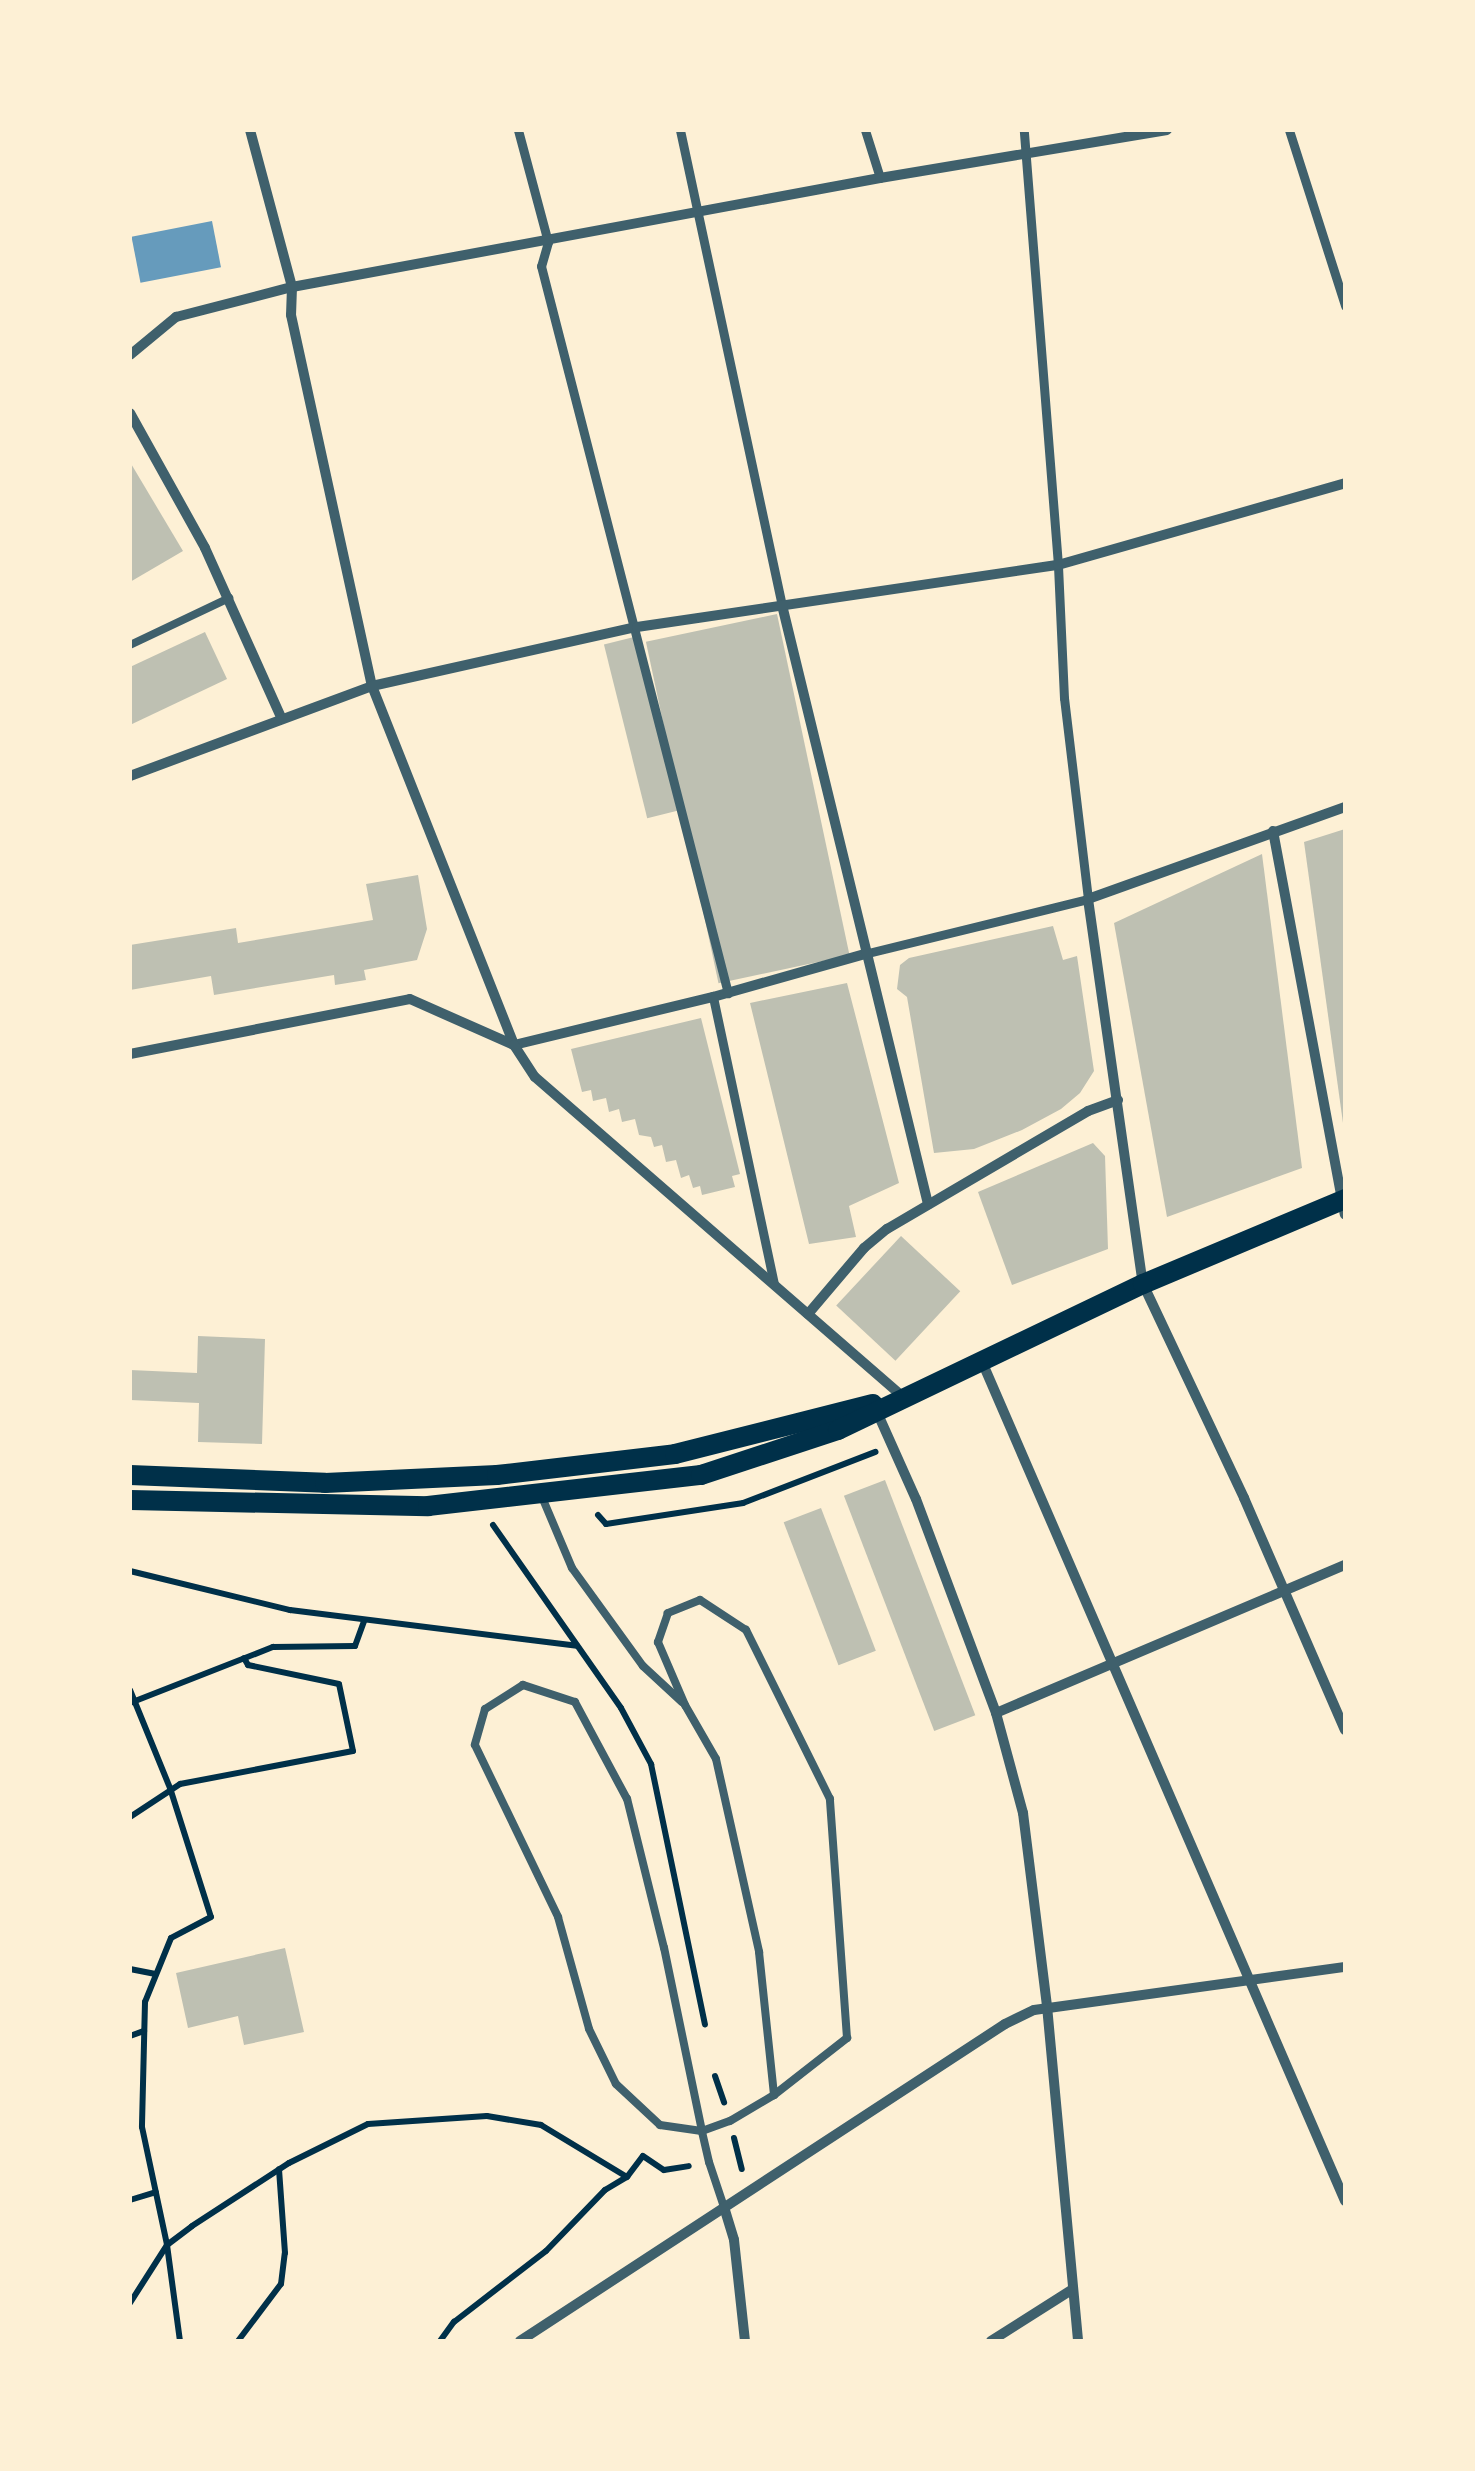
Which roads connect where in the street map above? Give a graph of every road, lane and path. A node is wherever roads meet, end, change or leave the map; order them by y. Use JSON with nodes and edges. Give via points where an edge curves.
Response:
{"nodes":[{"id":1,"x":250,"y":130,"type":"edge"},
{"id":2,"x":518,"y":130,"type":"edge"},
{"id":3,"x":680,"y":130,"type":"edge"},
{"id":4,"x":865,"y":130,"type":"edge"},
{"id":5,"x":1024,"y":130,"type":"edge"},
{"id":6,"x":1167,"y":130,"type":"edge"},
{"id":7,"x":1289,"y":130,"type":"edge"},
{"id":8,"x":1026,"y":154,"type":"junction"},
{"id":9,"x":880,"y":178,"type":"junction"},
{"id":10,"x":699,"y":214,"type":"junction"},
{"id":11,"x":548,"y":242,"type":"junction"},
{"id":12,"x":292,"y":287,"type":"junction"},
{"id":13,"x":1345,"y":306,"type":"edge"},
{"id":14,"x":130,"y":356,"type":"edge"},
{"id":15,"x":130,"y":413,"type":"edge"},
{"id":16,"x":1345,"y":483,"type":"edge"},
{"id":17,"x":1058,"y":565,"type":"junction"},
{"id":18,"x":229,"y":598,"type":"junction"},
{"id":19,"x":782,"y":605,"type":"junction"},
{"id":20,"x":637,"y":627,"type":"junction"},
{"id":21,"x":130,"y":645,"type":"edge"},
{"id":22,"x":372,"y":686,"type":"junction"},
{"id":23,"x":281,"y":717,"type":"junction"},
{"id":24,"x":130,"y":776,"type":"edge"},
{"id":25,"x":1345,"y":807,"type":"edge"},
{"id":26,"x":1273,"y":830,"type":"junction"},
{"id":27,"x":1088,"y":898,"type":"junction"},
{"id":28,"x":868,"y":953,"type":"junction"},
{"id":29,"x":728,"y":993,"type":"junction"},
{"id":30,"x":713,"y":997,"type":"junction"},
{"id":31,"x":514,"y":1045,"type":"junction"},
{"id":32,"x":130,"y":1054,"type":"edge"},
{"id":33,"x":1118,"y":1100,"type":"junction"},
{"id":34,"x":928,"y":1204,"type":"junction"},
{"id":35,"x":1343,"y":1205,"type":"edge"},
{"id":36,"x":774,"y":1284,"type":"junction"},
{"id":37,"x":1143,"y":1284,"type":"junction"},
{"id":38,"x":808,"y":1314,"type":"junction"},
{"id":39,"x":983,"y":1364,"type":"junction"},
{"id":40,"x":905,"y":1398,"type":"junction"},
{"id":41,"x":877,"y":1411,"type":"junction"},
{"id":42,"x":130,"y":1475,"type":"edge"},
{"id":43,"x":542,"y":1497,"type":"junction"},
{"id":44,"x":130,"y":1500,"type":"edge"},
{"id":45,"x":489,"y":1520,"type":"dead end"},
{"id":46,"x":1345,"y":1565,"type":"edge"},
{"id":47,"x":130,"y":1571,"type":"edge"},
{"id":48,"x":1284,"y":1589,"type":"junction"},
{"id":49,"x":555,"y":1614,"type":"dead end"},
{"id":50,"x":364,"y":1621,"type":"junction"},
{"id":51,"x":578,"y":1646,"type":"dead end"},
{"id":52,"x":244,"y":1658,"type":"junction"},
{"id":53,"x":1113,"y":1664,"type":"junction"},
{"id":54,"x":130,"y":1690,"type":"edge"},
{"id":55,"x":132,"y":1701,"type":"edge"},
{"id":56,"x":685,"y":1704,"type":"junction"},
{"id":57,"x":996,"y":1713,"type":"junction"},
{"id":58,"x":1345,"y":1730,"type":"edge"},
{"id":59,"x":170,"y":1788,"type":"junction"},
{"id":60,"x":130,"y":1817,"type":"edge"},
{"id":61,"x":1345,"y":1967,"type":"edge"},
{"id":62,"x":130,"y":1969,"type":"edge"},
{"id":63,"x":156,"y":1974,"type":"junction"},
{"id":64,"x":1250,"y":1980,"type":"junction"},
{"id":65,"x":1047,"y":2006,"type":"junction"},
{"id":66,"x":144,"y":2031,"type":"junction"},
{"id":67,"x":130,"y":2036,"type":"edge"},
{"id":68,"x":774,"y":2095,"type":"junction"},
{"id":69,"x":702,"y":2131,"type":"junction"},
{"id":70,"x":279,"y":2169,"type":"junction"},
{"id":71,"x":664,"y":2170,"type":"dead end"},
{"id":72,"x":627,"y":2177,"type":"junction"},
{"id":73,"x":156,"y":2192,"type":"junction"},
{"id":74,"x":130,"y":2200,"type":"edge"},
{"id":75,"x":1345,"y":2201,"type":"edge"},
{"id":76,"x":724,"y":2207,"type":"junction"},
{"id":77,"x":167,"y":2245,"type":"junction"},
{"id":78,"x":1073,"y":2288,"type":"junction"},
{"id":79,"x":130,"y":2303,"type":"edge"},
{"id":80,"x":180,"y":2341,"type":"edge"},
{"id":81,"x":238,"y":2341,"type":"edge"},
{"id":82,"x":440,"y":2341,"type":"edge"},
{"id":83,"x":520,"y":2341,"type":"edge"},
{"id":84,"x":746,"y":2341,"type":"edge"},
{"id":85,"x":991,"y":2341,"type":"edge"},
{"id":86,"x":1078,"y":2341,"type":"edge"}],
"edges":[{"from":1,"to":12,"type":"street"},
{"from":2,"to":11,"type":"street"},
{"from":3,"to":10,"type":"street"},
{"from":4,"to":9,"type":"street"},
{"from":5,"to":8,"type":"street"},
{"from":6,"to":8,"type":"street"},
{"from":7,"to":13,"type":"street"},
{"from":8,"to":9,"type":"street"},
{"from":8,"to":17,"type":"street"},
{"from":9,"to":10,"type":"street"},
{"from":10,"to":11,"type":"street"},
{"from":10,"to":19,"type":"street"},
{"from":11,"to":12,"type":"street"},
{"from":11,"to":20,"type":"street","via":[[542,266]]},
{"from":12,"to":14,"type":"street","via":[[176,316]]},
{"from":12,"to":22,"type":"street","via":[[290,314]]},
{"from":15,"to":18,"type":"street"},
{"from":16,"to":17,"type":"street"},
{"from":17,"to":19,"type":"street"},
{"from":17,"to":27,"type":"street","via":[[1064,698]]},
{"from":18,"to":21,"type":"lane"},
{"from":18,"to":23,"type":"street"},
{"from":19,"to":20,"type":"street"},
{"from":19,"to":28,"type":"street"},
{"from":20,"to":22,"type":"street"},
{"from":20,"to":29,"type":"street"},
{"from":22,"to":23,"type":"street"},
{"from":22,"to":31,"type":"street"},
{"from":23,"to":24,"type":"street"},
{"from":25,"to":26,"type":"street"},
{"from":26,"to":27,"type":"street"},
{"from":26,"to":35,"type":"street"},
{"from":27,"to":28,"type":"street"},
{"from":27,"to":33,"type":"street"},
{"from":28,"to":29,"type":"street"},
{"from":28,"to":34,"type":"street"},
{"from":29,"to":30,"type":"street"},
{"from":30,"to":31,"type":"street"},
{"from":30,"to":36,"type":"street"},
{"from":31,"to":32,"type":"street","via":[[410,999]]},
{"from":31,"to":36,"type":"street","via":[[534,1077]]},
{"from":33,"to":34,"type":"street"},
{"from":33,"to":37,"type":"street"},
{"from":34,"to":38,"type":"street","via":[[876,1237]]},
{"from":35,"to":37,"type":"main road"},
{"from":36,"to":38,"type":"street"},
{"from":37,"to":39,"type":"main road"},
{"from":37,"to":48,"type":"street"},
{"from":38,"to":40,"type":"street"},
{"from":39,"to":40,"type":"main road"},
{"from":39,"to":53,"type":"street"},
{"from":40,"to":41,"type":"main road"},
{"from":40,"to":42,"type":"main road","via":[[675,1454],[497,1475],[324,1483]]},
{"from":41,"to":43,"type":"main road","via":[[701,1475]]},
{"from":41,"to":57,"type":"street"},
{"from":43,"to":44,"type":"main road","via":[[376,1508]]},
{"from":43,"to":56,"type":"lane","via":[[572,1568],[643,1666]]},
{"from":45,"to":49,"type":"path"},
{"from":46,"to":48,"type":"street"},
{"from":47,"to":50,"type":"path"},
{"from":48,"to":53,"type":"street"},
{"from":48,"to":58,"type":"street"},
{"from":50,"to":51,"type":"path"},
{"from":50,"to":52,"type":"path","via":[[355,1646],[273,1647]]},
{"from":52,"to":55,"type":"path"},
{"from":52,"to":59,"type":"path","via":[[339,1684],[354,1751]]},
{"from":53,"to":57,"type":"street"},
{"from":53,"to":64,"type":"street"},
{"from":54,"to":55,"type":"path"},
{"from":55,"to":59,"type":"path"},
{"from":56,"to":68,"type":"lane","via":[[716,1759],[759,1952]]},
{"from":56,"to":68,"type":"lane","via":[[658,1642],[668,1612],[700,1600],[746,1630],[830,1799],[847,2038]]},
{"from":57,"to":65,"type":"street","via":[[1023,1813]]},
{"from":59,"to":60,"type":"path"},
{"from":59,"to":63,"type":"path","via":[[211,1917],[172,1938]]},
{"from":61,"to":64,"type":"street"},
{"from":62,"to":63,"type":"path"},
{"from":63,"to":66,"type":"path"},
{"from":64,"to":65,"type":"street"},
{"from":64,"to":75,"type":"street"},
{"from":65,"to":76,"type":"street","via":[[1005,2024]]},
{"from":65,"to":78,"type":"street"},
{"from":66,"to":67,"type":"path"},
{"from":66,"to":73,"type":"path","via":[[142,2127]]},
{"from":68,"to":69,"type":"lane"},
{"from":69,"to":69,"type":"lane","via":[[660,2125],[616,2084],[590,2029],[558,1917],[476,1745],[485,1709],[523,1684],[575,1702],[626,1799]]},
{"from":69,"to":76,"type":"lane"},
{"from":70,"to":72,"type":"path","via":[[368,2124],[487,2116],[541,2125]]},
{"from":70,"to":77,"type":"path"},
{"from":70,"to":81,"type":"path","via":[[281,2284]]},
{"from":71,"to":72,"type":"path","via":[[643,2156]]},
{"from":72,"to":82,"type":"path","via":[[605,2190],[504,2288],[454,2322]]},
{"from":73,"to":74,"type":"path"},
{"from":73,"to":77,"type":"path"},
{"from":76,"to":83,"type":"street"},
{"from":76,"to":84,"type":"street"},
{"from":77,"to":79,"type":"path"},
{"from":77,"to":80,"type":"path"},
{"from":78,"to":85,"type":"street"},
{"from":78,"to":86,"type":"street"}]}
